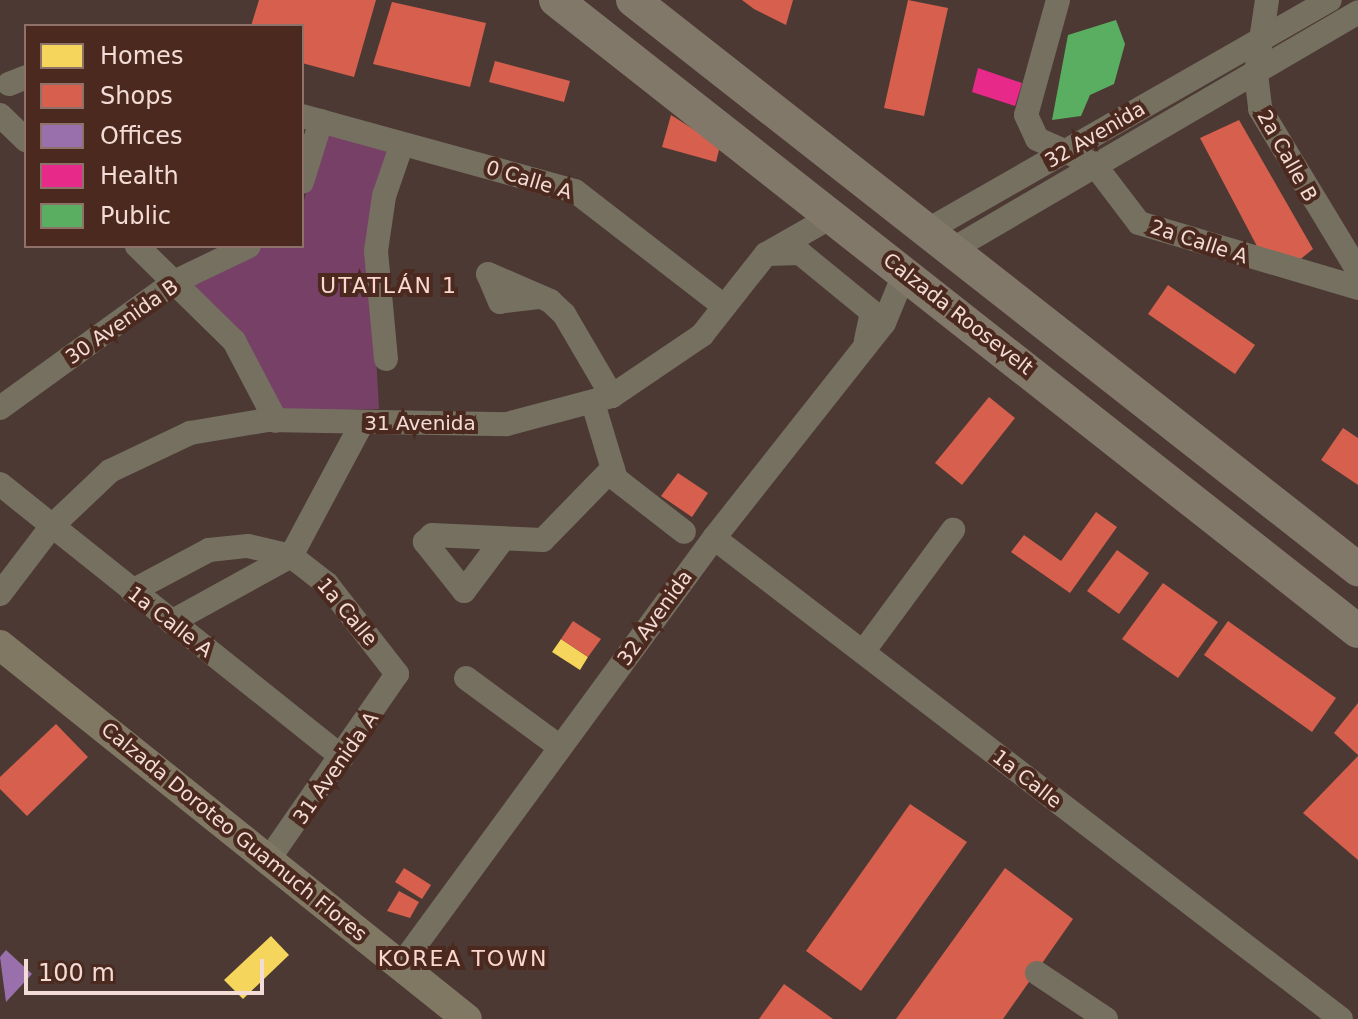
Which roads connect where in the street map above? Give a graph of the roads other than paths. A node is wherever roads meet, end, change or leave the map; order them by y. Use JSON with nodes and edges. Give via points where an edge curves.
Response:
{"nodes":[{"id":1,"x":556,"y":0,"type":"edge"},
{"id":2,"x":633,"y":0,"type":"edge"},
{"id":3,"x":646,"y":0,"type":"edge"},
{"id":4,"x":1058,"y":0,"type":"edge"},
{"id":5,"x":1267,"y":0,"type":"edge"},
{"id":6,"x":1321,"y":1,"type":"edge"},
{"id":7,"x":1355,"y":19,"type":"edge"},
{"id":8,"x":676,"y":33,"type":"junction"},
{"id":9,"x":1263,"y":41,"type":"junction"},
{"id":10,"x":1256,"y":74,"type":"junction"},
{"id":11,"x":0,"y":115,"type":"edge"},
{"id":12,"x":312,"y":119,"type":"edge"},
{"id":13,"x":24,"y":138,"type":"edge"},
{"id":14,"x":402,"y":144,"type":"junction"},
{"id":15,"x":1069,"y":150,"type":"junction"},
{"id":16,"x":1094,"y":164,"type":"junction"},
{"id":17,"x":304,"y":169,"type":"edge"},
{"id":18,"x":833,"y":216,"type":"junction"},
{"id":19,"x":1332,"y":234,"type":"junction"},
{"id":20,"x":940,"y":240,"type":"junction"},
{"id":21,"x":139,"y":248,"type":"edge"},
{"id":22,"x":245,"y":248,"type":"edge"},
{"id":23,"x":766,"y":254,"type":"junction"},
{"id":24,"x":1297,"y":271,"type":"junction"},
{"id":25,"x":1358,"y":271,"type":"edge"},
{"id":26,"x":905,"y":272,"type":"junction"},
{"id":27,"x":488,"y":274,"type":"dead end"},
{"id":28,"x":174,"y":282,"type":"junction"},
{"id":29,"x":1358,"y":288,"type":"edge"},
{"id":30,"x":724,"y":306,"type":"junction"},
{"id":31,"x":866,"y":344,"type":"junction"},
{"id":32,"x":386,"y":359,"type":"dead end"},
{"id":33,"x":602,"y":400,"type":"junction"},
{"id":34,"x":0,"y":408,"type":"edge"},
{"id":35,"x":276,"y":421,"type":"junction"},
{"id":36,"x":362,"y":423,"type":"junction"},
{"id":37,"x":613,"y":468,"type":"junction"},
{"id":38,"x":0,"y":484,"type":"edge"},
{"id":39,"x":51,"y":527,"type":"junction"},
{"id":40,"x":953,"y":530,"type":"dead end"},
{"id":41,"x":684,"y":532,"type":"dead end"},
{"id":42,"x":714,"y":538,"type":"junction"},
{"id":43,"x":500,"y":543,"type":"dead end"},
{"id":44,"x":291,"y":556,"type":"junction"},
{"id":45,"x":1358,"y":569,"type":"edge"},
{"id":46,"x":132,"y":591,"type":"junction"},
{"id":47,"x":0,"y":594,"type":"edge"},
{"id":48,"x":171,"y":622,"type":"junction"},
{"id":49,"x":1358,"y":631,"type":"edge"},
{"id":50,"x":0,"y":645,"type":"edge"},
{"id":51,"x":863,"y":652,"type":"junction"},
{"id":52,"x":397,"y":674,"type":"joint"},
{"id":53,"x":466,"y":678,"type":"dead end"},
{"id":54,"x":560,"y":747,"type":"junction"},
{"id":55,"x":342,"y":757,"type":"junction"},
{"id":56,"x":269,"y":859,"type":"junction"},
{"id":57,"x":401,"y":965,"type":"junction"},
{"id":58,"x":1037,"y":973,"type":"dead end"},
{"id":59,"x":461,"y":1017,"type":"edge"},
{"id":60,"x":1106,"y":1019,"type":"edge"},
{"id":61,"x":1341,"y":1019,"type":"edge"}],
"edges":[{"from":1,"to":18,"type":"highway","name":"Calzada Roosevelt"},
{"from":2,"to":8,"type":"highway"},
{"from":3,"to":8,"type":"highway"},
{"from":4,"to":15,"type":"street","name":"2a Calle A","via":[[1026,115],[1037,139]]},
{"from":5,"to":9,"type":"street"},
{"from":6,"to":7,"type":"street"},
{"from":6,"to":9,"type":"street","name":"32 Avenida"},
{"from":7,"to":10,"type":"street","name":"32 Avenida"},
{"from":8,"to":20,"type":"highway"},
{"from":9,"to":10,"type":"street"},
{"from":9,"to":15,"type":"street","name":"32 Avenida"},
{"from":10,"to":16,"type":"street","name":"32 Avenida"},
{"from":10,"to":19,"type":"street","name":"2a Calle B","via":[[1260,109]]},
{"from":11,"to":13,"type":"street"},
{"from":12,"to":14,"type":"street","name":"0 Calle A"},
{"from":12,"to":17,"type":"street"},
{"from":14,"to":30,"type":"street","name":"0 Calle A","via":[[575,191]]},
{"from":14,"to":32,"type":"street","via":[[384,196],[376,251]]},
{"from":15,"to":16,"type":"street","name":"2a Calle A"},
{"from":15,"to":20,"type":"street","name":"32 Avenida"},
{"from":16,"to":20,"type":"street","name":"32 Avenida"},
{"from":16,"to":24,"type":"street","name":"2a Calle A","via":[[1139,223]]},
{"from":18,"to":23,"type":"street","name":"31 Avenida"},
{"from":18,"to":26,"type":"highway","name":"Calzada Roosevelt"},
{"from":19,"to":24,"type":"street","via":[[1327,265]]},
{"from":19,"to":25,"type":"street","name":"2a Calle B"},
{"from":20,"to":45,"type":"highway"},
{"from":21,"to":28,"type":"street"},
{"from":22,"to":28,"type":"street","name":"30 Avenida B"},
{"from":23,"to":30,"type":"street","name":"31 Avenida"},
{"from":23,"to":31,"type":"street","via":[[800,253],[872,312]]},
{"from":24,"to":29,"type":"street","name":"2a Calle A"},
{"from":26,"to":31,"type":"street","name":"32 Avenida","via":[[884,323]]},
{"from":26,"to":49,"type":"highway","name":"Calzada Roosevelt"},
{"from":27,"to":33,"type":"street","via":[[500,302],[538,297],[570,321]]},
{"from":28,"to":34,"type":"street","name":"30 Avenida B"},
{"from":28,"to":35,"type":"street","via":[[234,341]]},
{"from":30,"to":33,"type":"street","name":"31 Avenida","via":[[670,362]]},
{"from":31,"to":42,"type":"street","name":"32 Avenida"},
{"from":33,"to":36,"type":"street","name":"31 Avenida","via":[[507,424]]},
{"from":33,"to":37,"type":"street"},
{"from":35,"to":36,"type":"street","name":"31 Avenida"},
{"from":35,"to":39,"type":"street","name":"31 Avenida","via":[[190,433],[110,471]]},
{"from":36,"to":44,"type":"street"},
{"from":37,"to":41,"type":"street","via":[[616,479]]},
{"from":37,"to":43,"type":"street","via":[[551,537]]},
{"from":38,"to":39,"type":"street","name":"1a Calle A"},
{"from":39,"to":46,"type":"street","name":"1a Calle A"},
{"from":39,"to":47,"type":"street","name":"31 Avenida"},
{"from":40,"to":51,"type":"street"},
{"from":42,"to":51,"type":"street","name":"1a Calle"},
{"from":42,"to":54,"type":"street","name":"32 Avenida"},
{"from":44,"to":46,"type":"street","via":[[248,546],[209,550]]},
{"from":44,"to":48,"type":"street"},
{"from":44,"to":52,"type":"street","name":"1a Calle","via":[[327,584]]},
{"from":46,"to":48,"type":"street","name":"1a Calle A"},
{"from":48,"to":55,"type":"street","name":"1a Calle A"},
{"from":50,"to":56,"type":"main road","name":"Calzada Doroteo Guamuch Flores"},
{"from":51,"to":61,"type":"street","name":"1a Calle"},
{"from":52,"to":55,"type":"street","name":"31 Avenida A"},
{"from":53,"to":54,"type":"street"},
{"from":54,"to":57,"type":"street","name":"32 Avenida"},
{"from":55,"to":56,"type":"street","name":"31 Avenida A"},
{"from":56,"to":57,"type":"main road","name":"Calzada Doroteo Guamuch Flores"},
{"from":57,"to":59,"type":"main road","name":"Calzada Doroteo Guamuch Flores"},
{"from":58,"to":60,"type":"street"}]}
